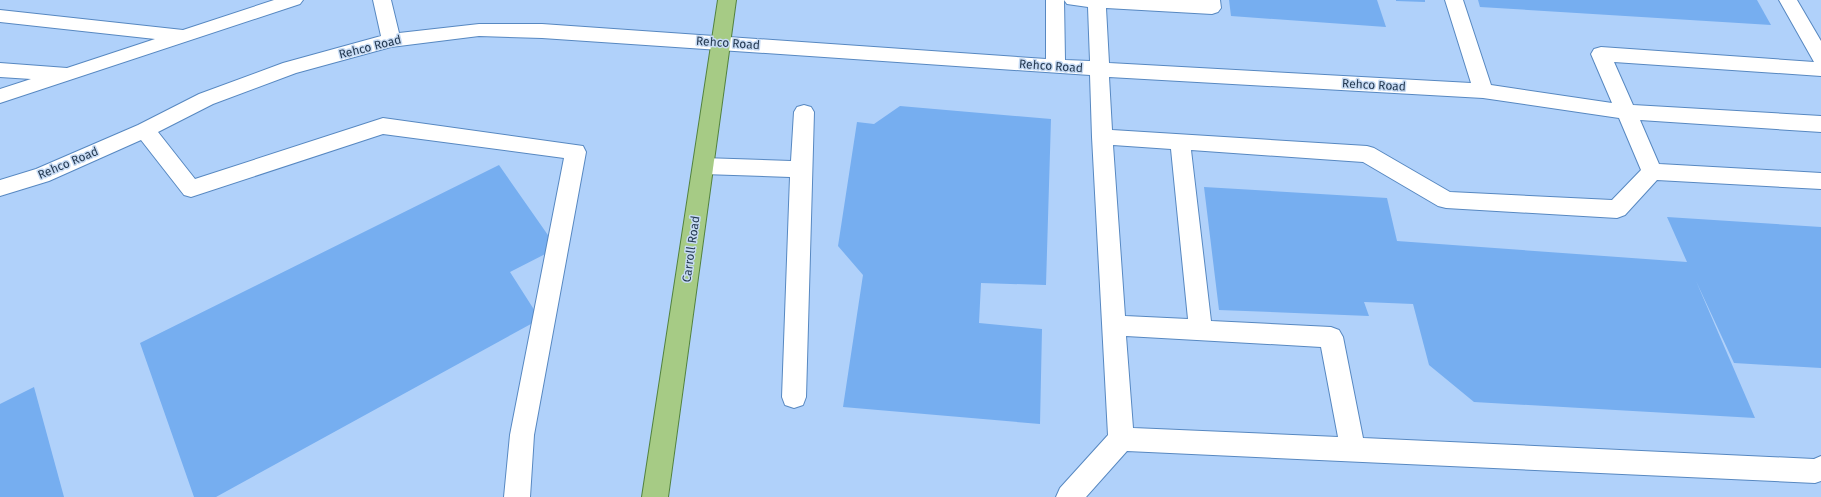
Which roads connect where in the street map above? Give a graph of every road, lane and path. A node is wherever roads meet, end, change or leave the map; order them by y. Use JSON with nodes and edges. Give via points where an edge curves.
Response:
{"nodes":[{"id":1,"x":294,"y":0,"type":"edge"},
{"id":2,"x":382,"y":0,"type":"edge"},
{"id":3,"x":727,"y":0,"type":"edge"},
{"id":4,"x":1055,"y":0,"type":"edge"},
{"id":5,"x":1075,"y":0,"type":"edge"},
{"id":6,"x":1211,"y":0,"type":"edge"},
{"id":7,"x":1454,"y":0,"type":"edge"},
{"id":8,"x":1788,"y":0,"type":"edge"},
{"id":9,"x":1097,"y":1,"type":"junction"},
{"id":10,"x":1142,"y":2,"type":"edge"},
{"id":11,"x":0,"y":16,"type":"edge"},
{"id":12,"x":185,"y":36,"type":"junction"},
{"id":13,"x":391,"y":40,"type":"junction"},
{"id":14,"x":721,"y":43,"type":"junction"},
{"id":15,"x":1821,"y":57,"type":"edge"},
{"id":16,"x":1056,"y":66,"type":"junction"},
{"id":17,"x":1099,"y":69,"type":"junction"},
{"id":18,"x":1821,"y":69,"type":"edge"},
{"id":19,"x":0,"y":70,"type":"edge"},
{"id":20,"x":67,"y":75,"type":"junction"},
{"id":21,"x":1483,"y":91,"type":"junction"},
{"id":22,"x":0,"y":96,"type":"edge"},
{"id":23,"x":804,"y":112,"type":"dead end"},
{"id":24,"x":1626,"y":112,"type":"junction"},
{"id":25,"x":1821,"y":124,"type":"edge"},
{"id":26,"x":145,"y":130,"type":"junction"},
{"id":27,"x":1102,"y":137,"type":"junction"},
{"id":28,"x":1180,"y":142,"type":"junction"},
{"id":29,"x":703,"y":166,"type":"junction"},
{"id":30,"x":801,"y":169,"type":"junction"},
{"id":31,"x":1652,"y":172,"type":"junction"},
{"id":32,"x":1821,"y":181,"type":"edge"},
{"id":33,"x":0,"y":188,"type":"edge"},
{"id":34,"x":1114,"y":325,"type":"junction"},
{"id":35,"x":1201,"y":330,"type":"junction"},
{"id":36,"x":794,"y":397,"type":"dead end"},
{"id":37,"x":1121,"y":439,"type":"junction"},
{"id":38,"x":1353,"y":450,"type":"junction"},
{"id":39,"x":1821,"y":468,"type":"edge"},
{"id":40,"x":517,"y":497,"type":"edge"},
{"id":41,"x":655,"y":497,"type":"edge"},
{"id":42,"x":1069,"y":497,"type":"edge"}],
"edges":[{"from":1,"to":12,"type":"street"},
{"from":2,"to":13,"type":"street"},
{"from":3,"to":14,"type":"main road","name":"Carroll Road"},
{"from":4,"to":16,"type":"street"},
{"from":5,"to":9,"type":"street"},
{"from":6,"to":10,"type":"street","via":[[1212,8]]},
{"from":7,"to":21,"type":"street"},
{"from":8,"to":15,"type":"street"},
{"from":9,"to":10,"type":"street"},
{"from":9,"to":17,"type":"street"},
{"from":11,"to":12,"type":"street"},
{"from":12,"to":20,"type":"street"},
{"from":13,"to":14,"type":"street","name":"Rehco Road","via":[[479,30],[542,31]]},
{"from":13,"to":26,"type":"street","name":"Rehco Road","via":[[290,68],[206,99]]},
{"from":14,"to":16,"type":"street","name":"Rehco Road"},
{"from":14,"to":29,"type":"main road","name":"Carroll Road"},
{"from":16,"to":17,"type":"street","name":"Rehco Road"},
{"from":17,"to":21,"type":"street","name":"Rehco Road"},
{"from":17,"to":27,"type":"street"},
{"from":18,"to":24,"type":"street","via":[[1601,54]]},
{"from":19,"to":20,"type":"street"},
{"from":20,"to":22,"type":"street"},
{"from":21,"to":24,"type":"street","name":"Rehco Road"},
{"from":23,"to":30,"type":"street"},
{"from":24,"to":25,"type":"street","name":"Rehco Road"},
{"from":24,"to":31,"type":"street"},
{"from":26,"to":33,"type":"street","name":"Rehco Road","via":[[42,175]]},
{"from":26,"to":40,"type":"street","via":[[191,189],[383,126],[576,152],[522,435]]},
{"from":27,"to":28,"type":"street"},
{"from":27,"to":34,"type":"street"},
{"from":28,"to":31,"type":"street","via":[[1367,154],[1446,200],[1617,209]]},
{"from":28,"to":35,"type":"street"},
{"from":29,"to":30,"type":"street"},
{"from":29,"to":41,"type":"main road","name":"Carroll Road"},
{"from":30,"to":36,"type":"street"},
{"from":31,"to":32,"type":"street"},
{"from":34,"to":35,"type":"street"},
{"from":34,"to":37,"type":"street"},
{"from":35,"to":38,"type":"street","via":[[1331,337]]},
{"from":37,"to":38,"type":"street"},
{"from":37,"to":42,"type":"street"},
{"from":38,"to":39,"type":"street","via":[[1815,471]]}]}
